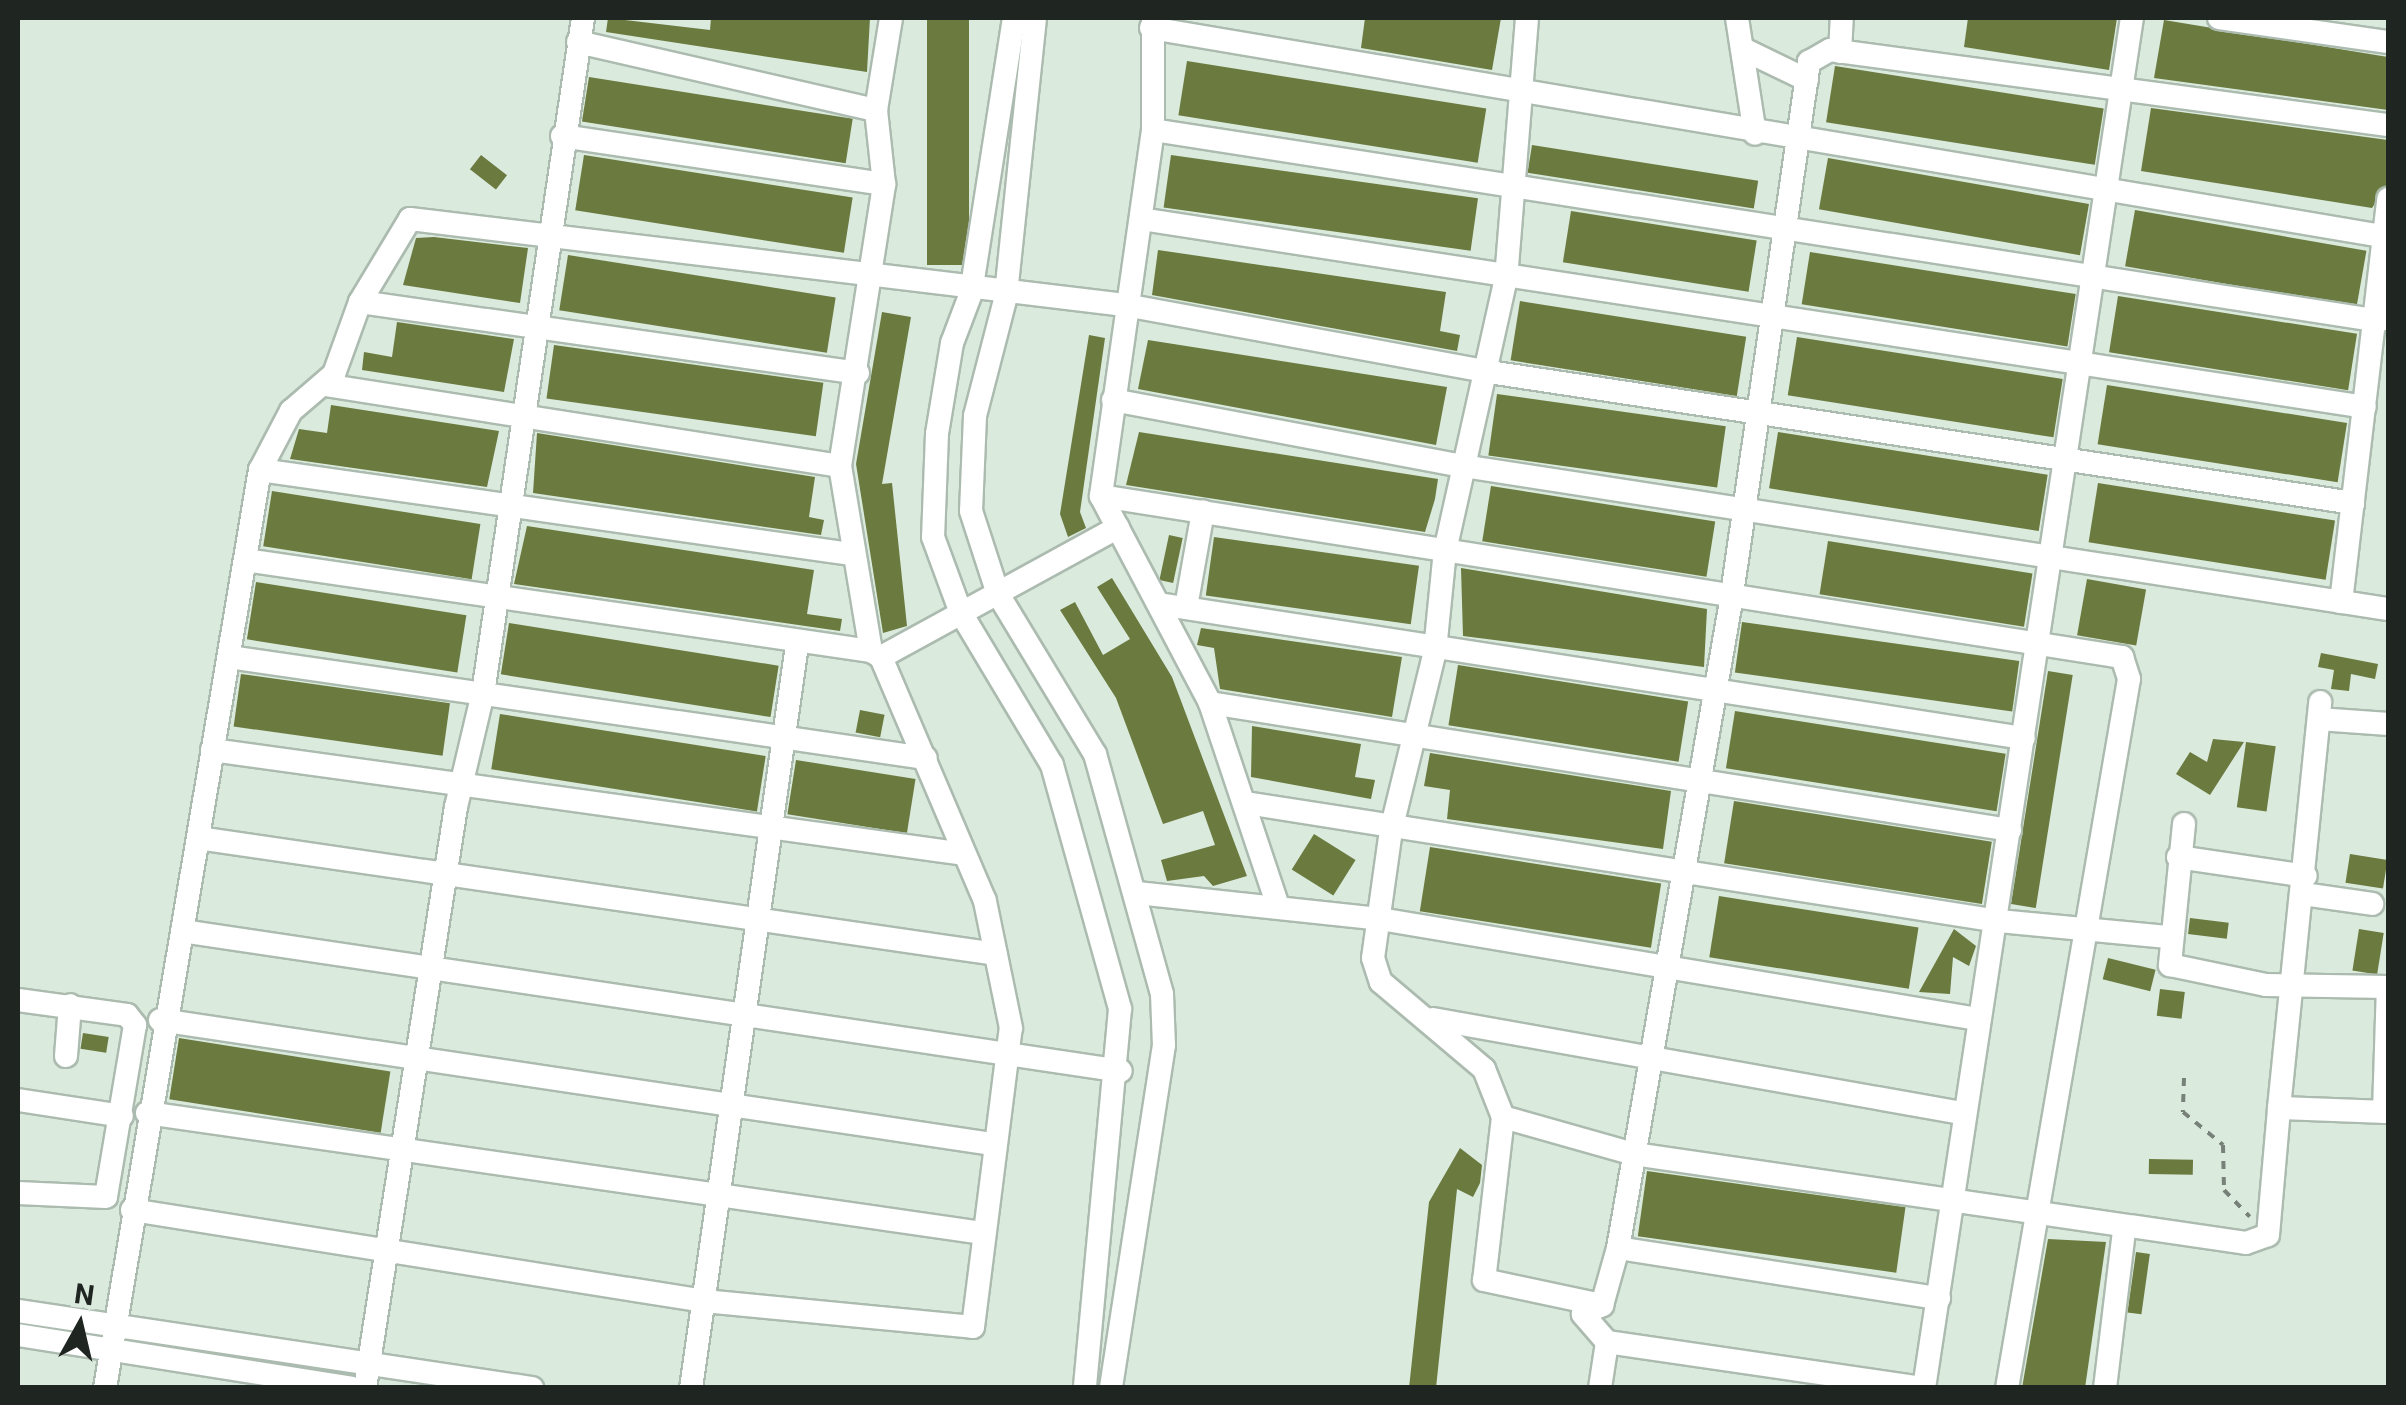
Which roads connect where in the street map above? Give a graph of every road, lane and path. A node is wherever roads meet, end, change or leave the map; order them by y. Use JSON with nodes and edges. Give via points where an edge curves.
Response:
{"nodes":[{"id":1,"x":583,"y":18,"type":"edge"},
{"id":2,"x":891,"y":18,"type":"edge"},
{"id":3,"x":1014,"y":18,"type":"edge"},
{"id":4,"x":1036,"y":18,"type":"edge"},
{"id":5,"x":1526,"y":18,"type":"edge"},
{"id":6,"x":1737,"y":18,"type":"edge"},
{"id":7,"x":1842,"y":18,"type":"edge"},
{"id":8,"x":2132,"y":18,"type":"edge"},
{"id":9,"x":2220,"y":18,"type":"edge"},
{"id":10,"x":1152,"y":23,"type":"edge"},
{"id":11,"x":578,"y":42,"type":"junction"},
{"id":12,"x":2388,"y":42,"type":"edge"},
{"id":13,"x":1743,"y":49,"type":"junction"},
{"id":14,"x":1840,"y":52,"type":"junction"},
{"id":15,"x":1807,"y":80,"type":"junction"},
{"id":16,"x":1519,"y":94,"type":"junction"},
{"id":17,"x":2116,"y":94,"type":"junction"},
{"id":18,"x":876,"y":110,"type":"junction"},
{"id":19,"x":2388,"y":125,"type":"edge"},
{"id":20,"x":1154,"y":130,"type":"junction"},
{"id":21,"x":1755,"y":134,"type":"junction"},
{"id":22,"x":562,"y":136,"type":"junction"},
{"id":23,"x":1797,"y":141,"type":"junction"},
{"id":24,"x":884,"y":184,"type":"junction"},
{"id":25,"x":2112,"y":186,"type":"junction"},
{"id":26,"x":1514,"y":190,"type":"junction"},
{"id":27,"x":2388,"y":198,"type":"edge"},
{"id":28,"x":1141,"y":219,"type":"junction"},
{"id":29,"x":1786,"y":230,"type":"junction"},
{"id":30,"x":549,"y":232,"type":"junction"},
{"id":31,"x":2385,"y":237,"type":"edge"},
{"id":32,"x":2091,"y":276,"type":"junction"},
{"id":33,"x":1506,"y":278,"type":"junction"},
{"id":34,"x":872,"y":279,"type":"junction"},
{"id":35,"x":971,"y":294,"type":"junction"},
{"id":36,"x":1006,"y":296,"type":"junction"},
{"id":37,"x":360,"y":302,"type":"junction"},
{"id":38,"x":1124,"y":305,"type":"junction"},
{"id":39,"x":1769,"y":320,"type":"junction"},
{"id":40,"x":2379,"y":321,"type":"junction"},
{"id":41,"x":538,"y":325,"type":"junction"},
{"id":42,"x":2080,"y":365,"type":"junction"},
{"id":43,"x":1489,"y":372,"type":"junction"},
{"id":44,"x":858,"y":373,"type":"junction"},
{"id":45,"x":324,"y":385,"type":"junction"},
{"id":46,"x":1113,"y":400,"type":"junction"},
{"id":47,"x":2365,"y":406,"type":"junction"},
{"id":48,"x":525,"y":414,"type":"junction"},
{"id":49,"x":1759,"y":416,"type":"junction"},
{"id":50,"x":2062,"y":462,"type":"junction"},
{"id":51,"x":840,"y":466,"type":"junction"},
{"id":52,"x":1463,"y":466,"type":"junction"},
{"id":53,"x":260,"y":470,"type":"junction"},
{"id":54,"x":1101,"y":496,"type":"junction"},
{"id":55,"x":2353,"y":502,"type":"junction"},
{"id":56,"x":509,"y":503,"type":"junction"},
{"id":57,"x":1744,"y":509,"type":"junction"},
{"id":58,"x":1203,"y":512,"type":"junction"},
{"id":59,"x":1118,"y":528,"type":"junction"},
{"id":60,"x":1445,"y":550,"type":"junction"},
{"id":61,"x":850,"y":554,"type":"junction"},
{"id":62,"x":2046,"y":555,"type":"junction"},
{"id":63,"x":246,"y":560,"type":"junction"},
{"id":64,"x":998,"y":594,"type":"junction"},
{"id":65,"x":492,"y":599,"type":"junction"},
{"id":66,"x":1731,"y":601,"type":"junction"},
{"id":67,"x":2341,"y":602,"type":"junction"},
{"id":68,"x":1159,"y":604,"type":"junction"},
{"id":69,"x":1186,"y":608,"type":"junction"},
{"id":70,"x":2388,"y":609,"type":"edge"},
{"id":71,"x":961,"y":614,"type":"junction"},
{"id":72,"x":2036,"y":645,"type":"junction"},
{"id":73,"x":797,"y":646,"type":"junction"},
{"id":74,"x":1435,"y":651,"type":"junction"},
{"id":75,"x":876,"y":654,"type":"junction"},
{"id":76,"x":229,"y":657,"type":"junction"},
{"id":77,"x":1712,"y":692,"type":"junction"},
{"id":78,"x":484,"y":694,"type":"junction"},
{"id":79,"x":1210,"y":702,"type":"junction"},
{"id":80,"x":2388,"y":724,"type":"edge"},
{"id":81,"x":784,"y":736,"type":"junction"},
{"id":82,"x":1419,"y":736,"type":"junction"},
{"id":83,"x":2024,"y":738,"type":"junction"},
{"id":84,"x":212,"y":750,"type":"junction"},
{"id":85,"x":926,"y":758,"type":"junction"},
{"id":86,"x":1698,"y":780,"type":"junction"},
{"id":87,"x":461,"y":782,"type":"junction"},
{"id":88,"x":1246,"y":803,"type":"junction"},
{"id":89,"x":2184,"y":824,"type":"dead end"},
{"id":90,"x":1391,"y":830,"type":"junction"},
{"id":91,"x":2010,"y":830,"type":"junction"},
{"id":92,"x":769,"y":831,"type":"junction"},
{"id":93,"x":198,"y":838,"type":"junction"},
{"id":94,"x":964,"y":854,"type":"junction"},
{"id":95,"x":2178,"y":857,"type":"junction"},
{"id":96,"x":446,"y":871,"type":"junction"},
{"id":97,"x":1682,"y":873,"type":"junction"},
{"id":98,"x":2304,"y":885,"type":"junction"},
{"id":99,"x":1137,"y":894,"type":"junction"},
{"id":100,"x":2372,"y":904,"type":"dead end"},
{"id":101,"x":1278,"y":906,"type":"junction"},
{"id":102,"x":759,"y":917,"type":"junction"},
{"id":103,"x":1380,"y":919,"type":"junction"},
{"id":104,"x":1999,"y":922,"type":"junction"},
{"id":105,"x":2088,"y":928,"type":"junction"},
{"id":106,"x":182,"y":931,"type":"junction"},
{"id":107,"x":2167,"y":937,"type":"junction"},
{"id":108,"x":996,"y":954,"type":"junction"},
{"id":109,"x":1662,"y":964,"type":"junction"},
{"id":110,"x":433,"y":966,"type":"junction"},
{"id":111,"x":2287,"y":985,"type":"junction"},
{"id":112,"x":2388,"y":987,"type":"edge"},
{"id":113,"x":18,"y":1000,"type":"edge"},
{"id":114,"x":70,"y":1005,"type":"junction"},
{"id":115,"x":747,"y":1013,"type":"junction"},
{"id":116,"x":1427,"y":1018,"type":"junction"},
{"id":117,"x":1977,"y":1019,"type":"junction"},
{"id":118,"x":160,"y":1020,"type":"junction"},
{"id":119,"x":1012,"y":1053,"type":"junction"},
{"id":120,"x":66,"y":1056,"type":"dead end"},
{"id":121,"x":420,"y":1060,"type":"junction"},
{"id":122,"x":1646,"y":1061,"type":"junction"},
{"id":123,"x":1121,"y":1071,"type":"junction"},
{"id":124,"x":2184,"y":1078,"type":"dead end"},
{"id":125,"x":18,"y":1100,"type":"edge"},
{"id":126,"x":2279,"y":1108,"type":"junction"},
{"id":127,"x":732,"y":1110,"type":"junction"},
{"id":128,"x":2386,"y":1112,"type":"edge"},
{"id":129,"x":147,"y":1113,"type":"junction"},
{"id":130,"x":1961,"y":1113,"type":"junction"},
{"id":131,"x":122,"y":1116,"type":"junction"},
{"id":132,"x":1503,"y":1117,"type":"junction"},
{"id":133,"x":993,"y":1144,"type":"junction"},
{"id":134,"x":402,"y":1146,"type":"junction"},
{"id":135,"x":1634,"y":1154,"type":"junction"},
{"id":136,"x":18,"y":1193,"type":"edge"},
{"id":137,"x":719,"y":1197,"type":"junction"},
{"id":138,"x":1948,"y":1201,"type":"junction"},
{"id":139,"x":132,"y":1210,"type":"junction"},
{"id":140,"x":2033,"y":1215,"type":"junction"},
{"id":141,"x":2269,"y":1222,"type":"junction"},
{"id":142,"x":2124,"y":1230,"type":"junction"},
{"id":143,"x":983,"y":1233,"type":"junction"},
{"id":144,"x":386,"y":1248,"type":"junction"},
{"id":145,"x":1618,"y":1248,"type":"junction"},
{"id":146,"x":1939,"y":1298,"type":"junction"},
{"id":147,"x":704,"y":1301,"type":"junction"},
{"id":148,"x":1602,"y":1305,"type":"junction"},
{"id":149,"x":18,"y":1311,"type":"edge"},
{"id":150,"x":18,"y":1335,"type":"edge"},
{"id":151,"x":113,"y":1338,"type":"junction"},
{"id":152,"x":1607,"y":1342,"type":"junction"},
{"id":153,"x":369,"y":1362,"type":"junction"},
{"id":154,"x":105,"y":1388,"type":"edge"},
{"id":155,"x":350,"y":1388,"type":"edge"},
{"id":156,"x":365,"y":1388,"type":"edge"},
{"id":157,"x":532,"y":1388,"type":"edge"},
{"id":158,"x":691,"y":1388,"type":"edge"},
{"id":159,"x":1084,"y":1388,"type":"edge"},
{"id":160,"x":1111,"y":1388,"type":"edge"},
{"id":161,"x":1600,"y":1388,"type":"edge"},
{"id":162,"x":1923,"y":1388,"type":"edge"},
{"id":163,"x":2007,"y":1388,"type":"edge"},
{"id":164,"x":2104,"y":1388,"type":"edge"}],
"edges":[{"from":1,"to":11,"type":"street"},
{"from":2,"to":18,"type":"street"},
{"from":3,"to":35,"type":"street"},
{"from":4,"to":36,"type":"street"},
{"from":5,"to":16,"type":"street"},
{"from":6,"to":13,"type":"street"},
{"from":7,"to":14,"type":"street"},
{"from":8,"to":17,"type":"street"},
{"from":9,"to":12,"type":"street"},
{"from":10,"to":16,"type":"street"},
{"from":10,"to":20,"type":"street"},
{"from":11,"to":18,"type":"street"},
{"from":11,"to":22,"type":"street"},
{"from":13,"to":15,"type":"street"},
{"from":13,"to":21,"type":"street"},
{"from":14,"to":15,"type":"street","via":[[1818,52]]},
{"from":14,"to":17,"type":"street"},
{"from":15,"to":23,"type":"street"},
{"from":16,"to":21,"type":"street"},
{"from":16,"to":26,"type":"street"},
{"from":17,"to":19,"type":"street"},
{"from":17,"to":25,"type":"street"},
{"from":18,"to":24,"type":"street"},
{"from":20,"to":26,"type":"street"},
{"from":20,"to":28,"type":"street"},
{"from":21,"to":23,"type":"street"},
{"from":22,"to":24,"type":"street"},
{"from":22,"to":30,"type":"street"},
{"from":23,"to":25,"type":"street"},
{"from":23,"to":29,"type":"street"},
{"from":24,"to":34,"type":"street"},
{"from":25,"to":31,"type":"street"},
{"from":25,"to":32,"type":"street"},
{"from":26,"to":29,"type":"street"},
{"from":26,"to":33,"type":"street"},
{"from":27,"to":31,"type":"street"},
{"from":28,"to":33,"type":"street"},
{"from":28,"to":38,"type":"street"},
{"from":29,"to":32,"type":"street"},
{"from":29,"to":39,"type":"street"},
{"from":30,"to":34,"type":"street"},
{"from":30,"to":37,"type":"street","via":[[410,219]]},
{"from":30,"to":41,"type":"street"},
{"from":31,"to":40,"type":"street"},
{"from":32,"to":40,"type":"street"},
{"from":32,"to":42,"type":"street"},
{"from":33,"to":39,"type":"street"},
{"from":33,"to":43,"type":"street"},
{"from":34,"to":35,"type":"street"},
{"from":34,"to":44,"type":"street"},
{"from":35,"to":36,"type":"street"},
{"from":35,"to":71,"type":"street","via":[[952,342],[937,434],[933,537]]},
{"from":36,"to":38,"type":"street"},
{"from":36,"to":64,"type":"street","via":[[975,416],[971,511]]},
{"from":37,"to":41,"type":"street"},
{"from":37,"to":45,"type":"street"},
{"from":38,"to":43,"type":"street"},
{"from":38,"to":46,"type":"street"},
{"from":39,"to":42,"type":"street"},
{"from":39,"to":49,"type":"street"},
{"from":40,"to":47,"type":"street"},
{"from":41,"to":44,"type":"street"},
{"from":41,"to":48,"type":"street"},
{"from":42,"to":47,"type":"street"},
{"from":42,"to":50,"type":"street"},
{"from":43,"to":49,"type":"street"},
{"from":43,"to":52,"type":"street"},
{"from":44,"to":51,"type":"street"},
{"from":45,"to":48,"type":"street"},
{"from":45,"to":53,"type":"street","via":[[291,410]]},
{"from":46,"to":52,"type":"street"},
{"from":46,"to":54,"type":"street"},
{"from":47,"to":55,"type":"street"},
{"from":48,"to":51,"type":"street"},
{"from":48,"to":56,"type":"street"},
{"from":49,"to":50,"type":"street"},
{"from":49,"to":57,"type":"street"},
{"from":50,"to":55,"type":"street"},
{"from":50,"to":62,"type":"street"},
{"from":51,"to":61,"type":"street"},
{"from":52,"to":57,"type":"street"},
{"from":52,"to":60,"type":"street"},
{"from":53,"to":56,"type":"street"},
{"from":53,"to":63,"type":"street"},
{"from":54,"to":58,"type":"street"},
{"from":54,"to":59,"type":"street"},
{"from":55,"to":67,"type":"street"},
{"from":56,"to":61,"type":"street"},
{"from":56,"to":65,"type":"street"},
{"from":57,"to":62,"type":"street"},
{"from":57,"to":66,"type":"street"},
{"from":58,"to":60,"type":"street"},
{"from":58,"to":69,"type":"street"},
{"from":59,"to":64,"type":"street"},
{"from":59,"to":68,"type":"street"},
{"from":60,"to":66,"type":"street"},
{"from":60,"to":74,"type":"street"},
{"from":61,"to":75,"type":"street"},
{"from":62,"to":67,"type":"street"},
{"from":62,"to":72,"type":"street"},
{"from":63,"to":65,"type":"street"},
{"from":63,"to":76,"type":"street"},
{"from":64,"to":71,"type":"street"},
{"from":64,"to":99,"type":"street","via":[[1095,754]]},
{"from":65,"to":73,"type":"street"},
{"from":65,"to":78,"type":"street"},
{"from":66,"to":72,"type":"street"},
{"from":66,"to":77,"type":"street"},
{"from":67,"to":70,"type":"street"},
{"from":68,"to":69,"type":"street"},
{"from":68,"to":79,"type":"street"},
{"from":69,"to":74,"type":"street"},
{"from":71,"to":75,"type":"street"},
{"from":71,"to":123,"type":"street","via":[[1052,765],[1120,1009]]},
{"from":72,"to":83,"type":"street"},
{"from":72,"to":105,"type":"street","via":[[2122,657],[2130,666]]},
{"from":73,"to":75,"type":"street"},
{"from":73,"to":81,"type":"street"},
{"from":74,"to":77,"type":"street"},
{"from":74,"to":82,"type":"street"},
{"from":75,"to":85,"type":"street"},
{"from":76,"to":78,"type":"street"},
{"from":76,"to":84,"type":"street"},
{"from":77,"to":83,"type":"street"},
{"from":77,"to":86,"type":"street"},
{"from":78,"to":81,"type":"street"},
{"from":78,"to":87,"type":"street"},
{"from":79,"to":82,"type":"street"},
{"from":79,"to":88,"type":"street"},
{"from":80,"to":98,"type":"street","via":[[2320,711]]},
{"from":81,"to":85,"type":"street"},
{"from":81,"to":92,"type":"street"},
{"from":82,"to":86,"type":"street"},
{"from":82,"to":90,"type":"street"},
{"from":83,"to":91,"type":"street"},
{"from":84,"to":87,"type":"street"},
{"from":84,"to":93,"type":"street"},
{"from":85,"to":94,"type":"street"},
{"from":86,"to":91,"type":"street"},
{"from":86,"to":97,"type":"street"},
{"from":87,"to":92,"type":"street"},
{"from":87,"to":96,"type":"street"},
{"from":88,"to":90,"type":"street"},
{"from":88,"to":101,"type":"street"},
{"from":89,"to":95,"type":"street"},
{"from":90,"to":97,"type":"street"},
{"from":90,"to":103,"type":"street"},
{"from":91,"to":104,"type":"street"},
{"from":92,"to":94,"type":"street"},
{"from":92,"to":102,"type":"street"},
{"from":93,"to":96,"type":"street"},
{"from":93,"to":106,"type":"street"},
{"from":94,"to":108,"type":"street"},
{"from":95,"to":98,"type":"street"},
{"from":95,"to":107,"type":"street"},
{"from":96,"to":102,"type":"street"},
{"from":96,"to":110,"type":"street"},
{"from":97,"to":104,"type":"street"},
{"from":97,"to":109,"type":"street"},
{"from":98,"to":100,"type":"street"},
{"from":98,"to":111,"type":"street"},
{"from":99,"to":101,"type":"street"},
{"from":99,"to":160,"type":"street","via":[[1164,1046]]},
{"from":101,"to":103,"type":"street"},
{"from":102,"to":108,"type":"street"},
{"from":102,"to":115,"type":"street"},
{"from":103,"to":109,"type":"street"},
{"from":103,"to":116,"type":"street","via":[[1374,970]]},
{"from":104,"to":105,"type":"street"},
{"from":104,"to":117,"type":"street"},
{"from":105,"to":107,"type":"street"},
{"from":105,"to":140,"type":"street"},
{"from":106,"to":110,"type":"street"},
{"from":106,"to":118,"type":"street"},
{"from":107,"to":111,"type":"street","via":[[2166,957],[2179,971]]},
{"from":108,"to":119,"type":"street"},
{"from":109,"to":117,"type":"street"},
{"from":109,"to":122,"type":"street"},
{"from":110,"to":115,"type":"street"},
{"from":110,"to":121,"type":"street"},
{"from":111,"to":112,"type":"street"},
{"from":111,"to":126,"type":"street"},
{"from":112,"to":128,"type":"street"},
{"from":113,"to":114,"type":"street"},
{"from":114,"to":120,"type":"street"},
{"from":114,"to":131,"type":"street","via":[[126,1015],[135,1025]]},
{"from":115,"to":119,"type":"street"},
{"from":115,"to":127,"type":"street"},
{"from":116,"to":122,"type":"street"},
{"from":116,"to":132,"type":"street","via":[[1484,1069]]},
{"from":117,"to":130,"type":"street"},
{"from":118,"to":121,"type":"street"},
{"from":118,"to":129,"type":"street"},
{"from":119,"to":123,"type":"street"},
{"from":119,"to":133,"type":"street"},
{"from":121,"to":127,"type":"street"},
{"from":121,"to":134,"type":"street"},
{"from":122,"to":130,"type":"street"},
{"from":122,"to":135,"type":"street"},
{"from":123,"to":159,"type":"street"},
{"from":124,"to":141,"type":"path","via":[[2183,1112],[2222,1145],[2224,1190],[2240,1210]]},
{"from":125,"to":131,"type":"street"},
{"from":126,"to":128,"type":"street"},
{"from":126,"to":141,"type":"street"},
{"from":127,"to":133,"type":"street"},
{"from":127,"to":137,"type":"street"},
{"from":129,"to":134,"type":"street"},
{"from":129,"to":139,"type":"street"},
{"from":130,"to":138,"type":"street"},
{"from":131,"to":136,"type":"street","via":[[106,1198]]},
{"from":132,"to":135,"type":"street"},
{"from":132,"to":148,"type":"street","via":[[1484,1280]]},
{"from":133,"to":143,"type":"street"},
{"from":134,"to":137,"type":"street"},
{"from":134,"to":144,"type":"street"},
{"from":135,"to":138,"type":"street"},
{"from":135,"to":145,"type":"street"},
{"from":137,"to":143,"type":"street"},
{"from":137,"to":147,"type":"street"},
{"from":138,"to":140,"type":"street"},
{"from":138,"to":146,"type":"street"},
{"from":139,"to":144,"type":"street"},
{"from":139,"to":151,"type":"street"},
{"from":140,"to":142,"type":"street"},
{"from":140,"to":163,"type":"street"},
{"from":141,"to":142,"type":"street","via":[[2268,1235],[2246,1243]]},
{"from":142,"to":164,"type":"street"},
{"from":143,"to":147,"type":"street","via":[[969,1332]]},
{"from":144,"to":147,"type":"street"},
{"from":144,"to":153,"type":"street"},
{"from":145,"to":146,"type":"street"},
{"from":145,"to":148,"type":"street"},
{"from":146,"to":162,"type":"street"},
{"from":147,"to":158,"type":"street"},
{"from":148,"to":152,"type":"street","via":[[1583,1314]]},
{"from":149,"to":151,"type":"street"},
{"from":150,"to":151,"type":"street"},
{"from":151,"to":153,"type":"street"},
{"from":151,"to":154,"type":"street"},
{"from":151,"to":155,"type":"street"},
{"from":152,"to":161,"type":"street"},
{"from":152,"to":162,"type":"street"},
{"from":153,"to":156,"type":"street"},
{"from":153,"to":157,"type":"street"}]}
